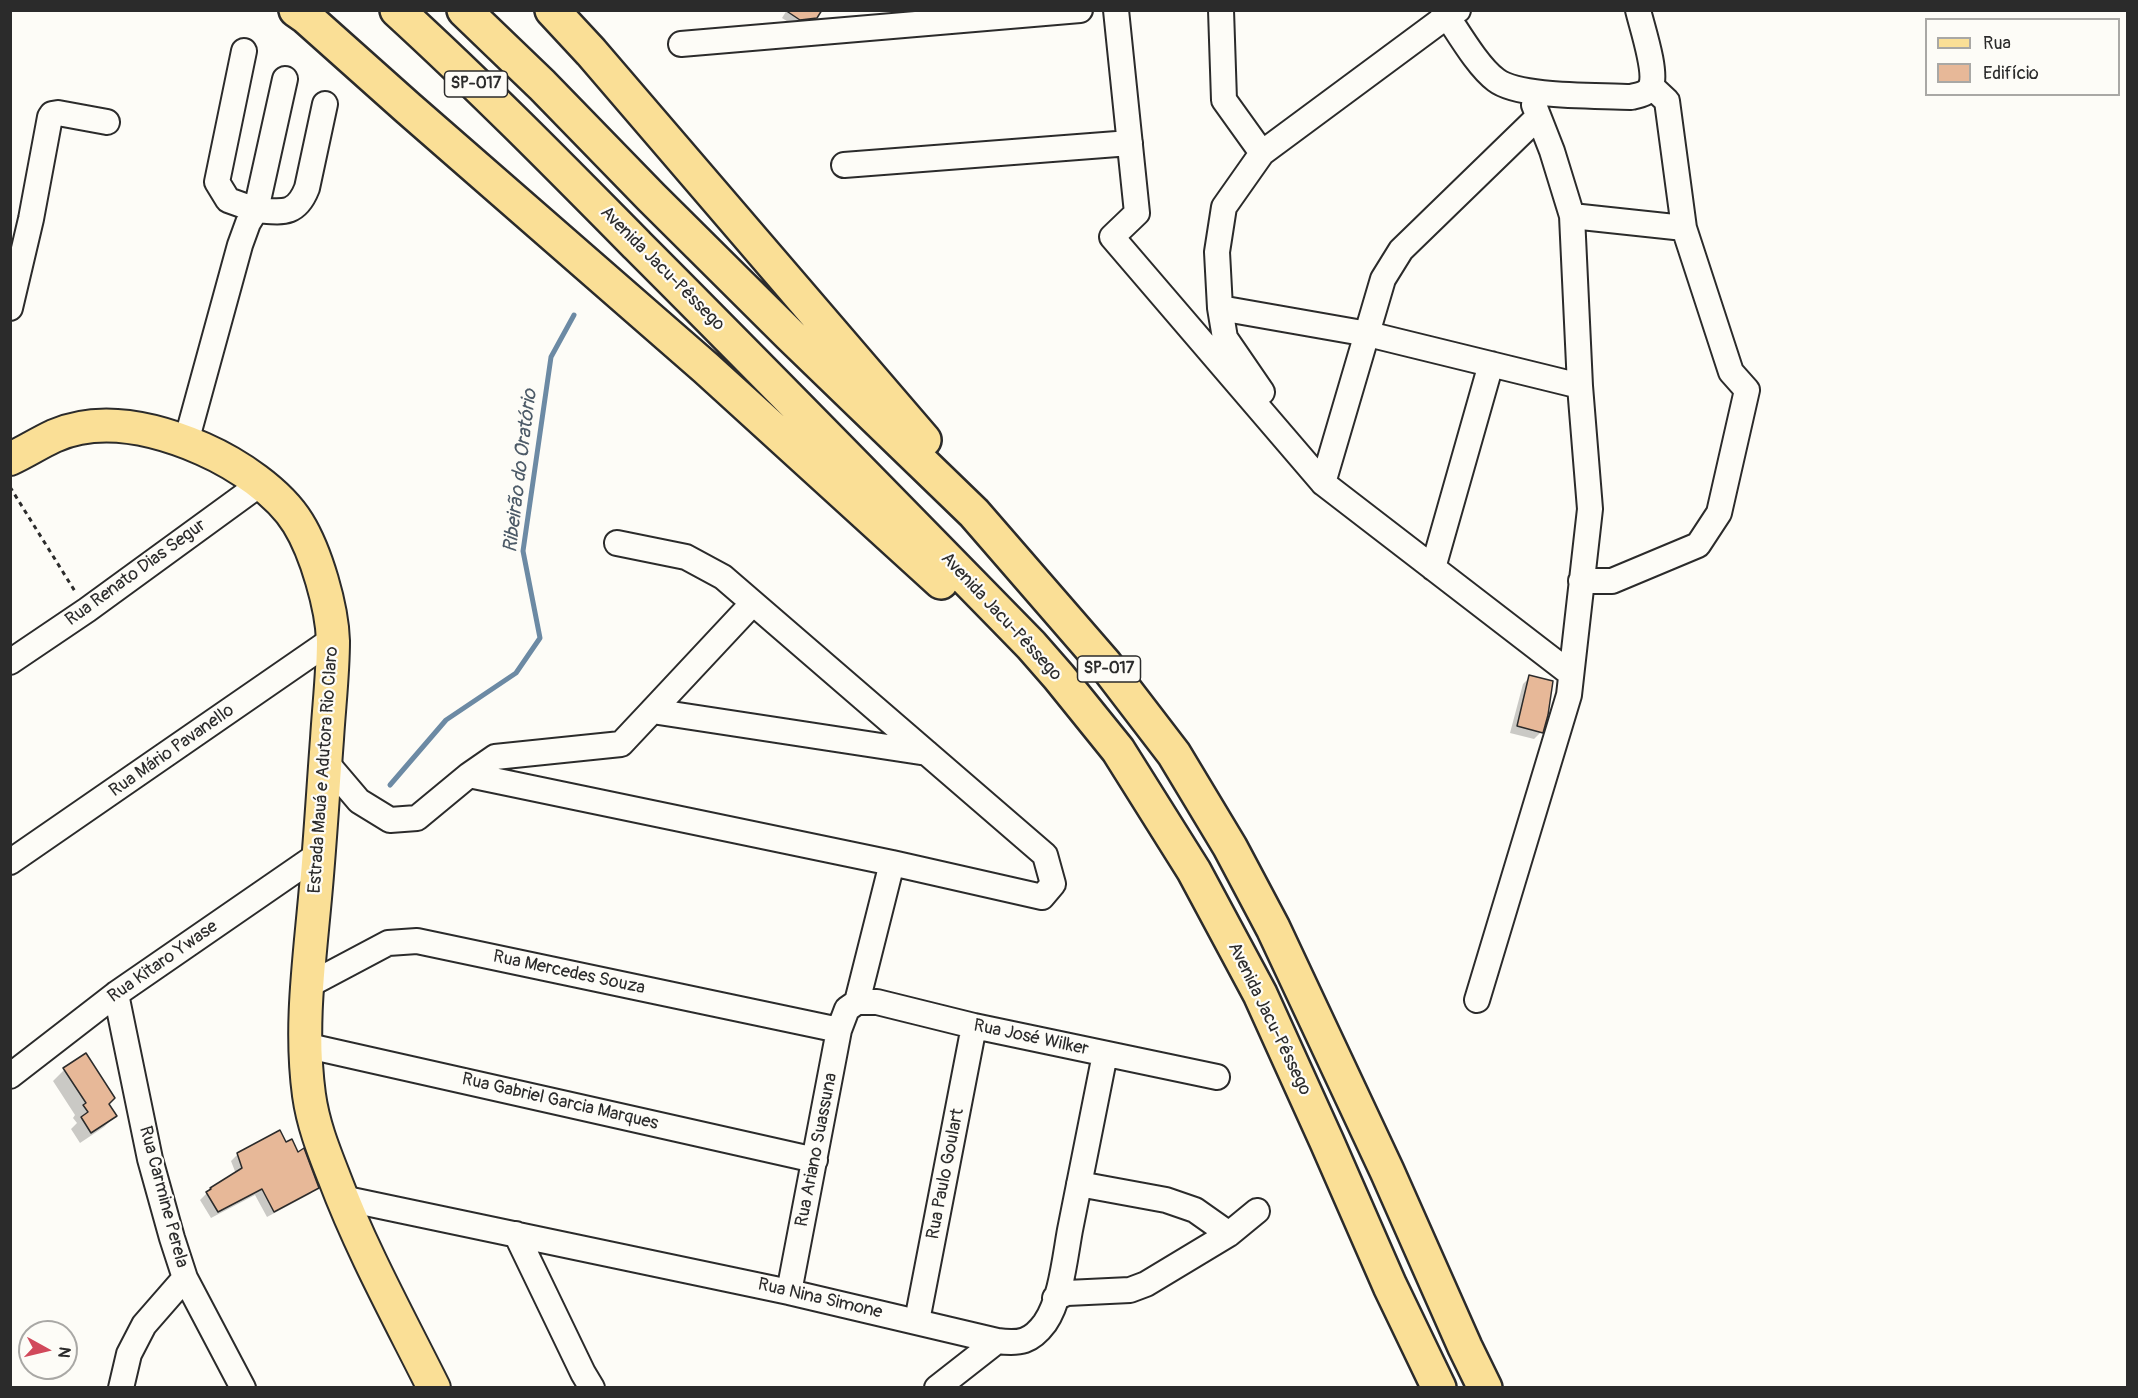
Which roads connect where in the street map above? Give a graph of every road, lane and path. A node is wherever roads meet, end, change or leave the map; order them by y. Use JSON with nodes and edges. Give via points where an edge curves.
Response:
{"nodes":[{"id":1,"x":296,"y":10,"type":"edge"},
{"id":2,"x":397,"y":10,"type":"edge"},
{"id":3,"x":464,"y":10,"type":"edge"},
{"id":4,"x":552,"y":10,"type":"edge"},
{"id":5,"x":1080,"y":10,"type":"edge"},
{"id":6,"x":1116,"y":10,"type":"edge"},
{"id":7,"x":1221,"y":10,"type":"edge"},
{"id":8,"x":1638,"y":10,"type":"edge"},
{"id":9,"x":1449,"y":12,"type":"edge"},
{"id":10,"x":681,"y":44,"type":"dead end"},
{"id":11,"x":244,"y":51,"type":"dead end"},
{"id":12,"x":285,"y":79,"type":"dead end"},
{"id":13,"x":1651,"y":86,"type":"junction"},
{"id":14,"x":1528,"y":92,"type":"junction"},
{"id":15,"x":325,"y":104,"type":"dead end"},
{"id":16,"x":1538,"y":117,"type":"junction"},
{"id":17,"x":107,"y":122,"type":"dead end"},
{"id":18,"x":1130,"y":143,"type":"junction"},
{"id":19,"x":1262,"y":153,"type":"junction"},
{"id":20,"x":844,"y":165,"type":"dead end"},
{"id":21,"x":256,"y":210,"type":"junction"},
{"id":22,"x":1572,"y":216,"type":"junction"},
{"id":23,"x":1684,"y":228,"type":"junction"},
{"id":24,"x":10,"y":308,"type":"edge"},
{"id":25,"x":1220,"y":309,"type":"junction"},
{"id":26,"x":1368,"y":334,"type":"junction"},
{"id":27,"x":1491,"y":364,"type":"junction"},
{"id":28,"x":1580,"y":386,"type":"junction"},
{"id":29,"x":186,"y":441,"type":"junction"},
{"id":30,"x":10,"y":459,"type":"edge"},
{"id":31,"x":1323,"y":483,"type":"junction"},
{"id":32,"x":260,"y":484,"type":"junction"},
{"id":33,"x":10,"y":487,"type":"edge"},
{"id":34,"x":974,"y":513,"type":"junction"},
{"id":35,"x":616,"y":543,"type":"dead end"},
{"id":36,"x":1433,"y":568,"type":"junction"},
{"id":37,"x":1581,"y":581,"type":"junction"},
{"id":38,"x":753,"y":603,"type":"junction"},
{"id":39,"x":87,"y":610,"type":"junction"},
{"id":40,"x":333,"y":639,"type":"junction"},
{"id":41,"x":1031,"y":645,"type":"junction"},
{"id":42,"x":10,"y":662,"type":"edge"},
{"id":43,"x":1571,"y":674,"type":"junction"},
{"id":44,"x":652,"y":711,"type":"junction"},
{"id":45,"x":927,"y":753,"type":"junction"},
{"id":46,"x":325,"y":761,"type":"junction"},
{"id":47,"x":469,"y":775,"type":"junction"},
{"id":48,"x":319,"y":854,"type":"junction"},
{"id":49,"x":10,"y":862,"type":"edge"},
{"id":50,"x":892,"y":863,"type":"junction"},
{"id":51,"x":307,"y":986,"type":"junction"},
{"id":52,"x":116,"y":994,"type":"junction"},
{"id":53,"x":1477,"y":1000,"type":"dead end"},
{"id":54,"x":848,"y":1014,"type":"junction"},
{"id":55,"x":974,"y":1026,"type":"junction"},
{"id":56,"x":304,"y":1045,"type":"junction"},
{"id":57,"x":1105,"y":1054,"type":"junction"},
{"id":58,"x":10,"y":1076,"type":"edge"},
{"id":59,"x":1217,"y":1077,"type":"dead end"},
{"id":60,"x":815,"y":1160,"type":"junction"},
{"id":61,"x":1079,"y":1184,"type":"junction"},
{"id":62,"x":342,"y":1198,"type":"junction"},
{"id":63,"x":1257,"y":1211,"type":"dead end"},
{"id":64,"x":516,"y":1234,"type":"junction"},
{"id":65,"x":1229,"y":1234,"type":"junction"},
{"id":66,"x":185,"y":1278,"type":"junction"},
{"id":67,"x":789,"y":1292,"type":"junction"},
{"id":68,"x":1055,"y":1298,"type":"junction"},
{"id":69,"x":917,"y":1321,"type":"junction"},
{"id":70,"x":997,"y":1341,"type":"junction"},
{"id":71,"x":121,"y":1388,"type":"edge"},
{"id":72,"x":243,"y":1388,"type":"edge"},
{"id":73,"x":434,"y":1388,"type":"edge"},
{"id":74,"x":592,"y":1388,"type":"edge"},
{"id":75,"x":937,"y":1388,"type":"edge"},
{"id":76,"x":1439,"y":1388,"type":"edge"},
{"id":77,"x":1485,"y":1388,"type":"edge"}],
"edges":[{"from":1,"to":41,"type":"highway","via":[[706,368],[946,585],[989,622]]},
{"from":2,"to":41,"type":"highway","name":"Avenida Jacu-Pêssego","number":"SP-017","via":[[552,159]]},
{"from":3,"to":34,"type":"highway","number":"SP-017"},
{"from":4,"to":34,"type":"highway","via":[[882,388],[932,448]]},
{"from":5,"to":10,"type":"street"},
{"from":6,"to":18,"type":"street"},
{"from":7,"to":19,"type":"street","via":[[1224,100]]},
{"from":8,"to":13,"type":"street","via":[[1649,55]]},
{"from":9,"to":14,"type":"street","via":[[1487,73],[1497,82]]},
{"from":9,"to":19,"type":"street"},
{"from":11,"to":21,"type":"street","via":[[218,182],[228,200]]},
{"from":12,"to":21,"type":"street"},
{"from":13,"to":14,"type":"street","via":[[1646,93],[1631,97]]},
{"from":13,"to":23,"type":"street","via":[[1666,101]]},
{"from":14,"to":16,"type":"street"},
{"from":15,"to":21,"type":"street","via":[[308,188],[302,200],[286,212]]},
{"from":16,"to":22,"type":"street"},
{"from":16,"to":26,"type":"street","via":[[1401,250],[1383,279]]},
{"from":17,"to":24,"type":"street","via":[[58,113],[50,117]]},
{"from":18,"to":20,"type":"street"},
{"from":18,"to":31,"type":"street","via":[[1137,213],[1112,237]]},
{"from":19,"to":25,"type":"street","via":[[1224,207],[1217,252]]},
{"from":21,"to":29,"type":"street","via":[[240,245]]},
{"from":22,"to":23,"type":"street"},
{"from":22,"to":28,"type":"street"},
{"from":23,"to":37,"type":"street","via":[[1731,372],[1747,390],[1719,513],[1698,544],[1612,581]]},
{"from":25,"to":26,"type":"street"},
{"from":25,"to":31,"type":"street","via":[[1225,338]]},
{"from":26,"to":27,"type":"street"},
{"from":26,"to":31,"type":"street"},
{"from":27,"to":28,"type":"street"},
{"from":27,"to":36,"type":"street"},
{"from":28,"to":37,"type":"street","via":[[1590,509]]},
{"from":29,"to":30,"type":"main road","name":"Estrada Mauá e Adutora Rio Claro","via":[[125,426],[91,427],[56,435]]},
{"from":29,"to":32,"type":"main road","name":"Estrada Mauá e Adutora Rio Claro","via":[[217,455]]},
{"from":31,"to":36,"type":"street"},
{"from":32,"to":39,"type":"street","name":"Rua Renato Dias Segur"},
{"from":32,"to":40,"type":"main road","name":"Estrada Mauá e Adutora Rio Claro","via":[[283,502],[300,525],[317,564]]},
{"from":33,"to":39,"type":"path"},
{"from":34,"to":77,"type":"highway","number":"SP-017","via":[[1105,663],[1174,754],[1230,847],[1313,1011]]},
{"from":35,"to":38,"type":"street","via":[[686,557],[723,577]]},
{"from":36,"to":43,"type":"street"},
{"from":37,"to":43,"type":"street"},
{"from":38,"to":44,"type":"street"},
{"from":38,"to":45,"type":"street"},
{"from":39,"to":42,"type":"street","name":"Rua Renato Dias Segur"},
{"from":40,"to":46,"type":"main road","name":"Estrada Mauá e Adutora Rio Claro"},
{"from":40,"to":49,"type":"street","name":"Rua Mário Pavanello"},
{"from":41,"to":76,"type":"highway","name":"Avenida Jacu-Pêssego","number":"SP-017","via":[[1118,750],[1194,871],[1260,994]]},
{"from":43,"to":53,"type":"street","via":[[1565,706]]},
{"from":44,"to":45,"type":"street"},
{"from":44,"to":47,"type":"street","via":[[621,744],[495,756]]},
{"from":45,"to":50,"type":"street","via":[[1046,855],[1053,884],[1042,897]]},
{"from":46,"to":47,"type":"street","via":[[359,801],[390,820],[417,818]]},
{"from":46,"to":48,"type":"main road","name":"Estrada Mauá e Adutora Rio Claro"},
{"from":47,"to":50,"type":"street"},
{"from":48,"to":51,"type":"main road","name":"Estrada Mauá e Adutora Rio Claro"},
{"from":48,"to":52,"type":"street","name":"Rua Kitaro Ywase"},
{"from":50,"to":54,"type":"street","name":"Rua Ariano Suassuna"},
{"from":51,"to":54,"type":"street","name":"Rua Mercedes Souza","via":[[388,944],[417,942]]},
{"from":51,"to":56,"type":"main road","name":"Estrada Mauá e Adutora Rio Claro"},
{"from":52,"to":58,"type":"street","name":"Rua Kitaro Ywase"},
{"from":52,"to":66,"type":"street","name":"Rua Carmine Perela","via":[[150,1160]]},
{"from":54,"to":55,"type":"street","name":"Rua José Wilker","via":[[877,1002]]},
{"from":54,"to":60,"type":"street","name":"Rua Ariano Suassuna"},
{"from":55,"to":57,"type":"street","name":"Rua José Wilker"},
{"from":55,"to":69,"type":"street","name":"Rua Paulo Goulart"},
{"from":56,"to":60,"type":"street","name":"Rua Gabriel Garcia Marques"},
{"from":56,"to":62,"type":"main road","name":"Estrada Mauá e Adutora Rio Claro","via":[[314,1125]]},
{"from":57,"to":59,"type":"street","name":"Rua José Wilker"},
{"from":57,"to":61,"type":"street","name":"Rua Nina Simone"},
{"from":60,"to":67,"type":"street","name":"Rua Ariano Suassuna"},
{"from":61,"to":65,"type":"street","via":[[1166,1200],[1195,1210]]},
{"from":61,"to":68,"type":"street","name":"Rua Nina Simone"},
{"from":62,"to":64,"type":"street","name":"Rua Nina Simone"},
{"from":62,"to":73,"type":"main road","name":"Estrada Mauá e Adutora Rio Claro"},
{"from":63,"to":65,"type":"street"},
{"from":64,"to":67,"type":"street","name":"Rua Nina Simone"},
{"from":64,"to":74,"type":"street"},
{"from":65,"to":68,"type":"street","via":[[1130,1290],[1067,1293]]},
{"from":66,"to":71,"type":"street","via":[[144,1326],[129,1354]]},
{"from":66,"to":72,"type":"street","name":"Rua Carmine Perela"},
{"from":67,"to":69,"type":"street","name":"Rua Nina Simone"},
{"from":68,"to":70,"type":"street","name":"Rua Nina Simone","via":[[1045,1322],[1025,1341]]},
{"from":69,"to":70,"type":"street","name":"Rua Nina Simone"},
{"from":70,"to":75,"type":"street"}]}
